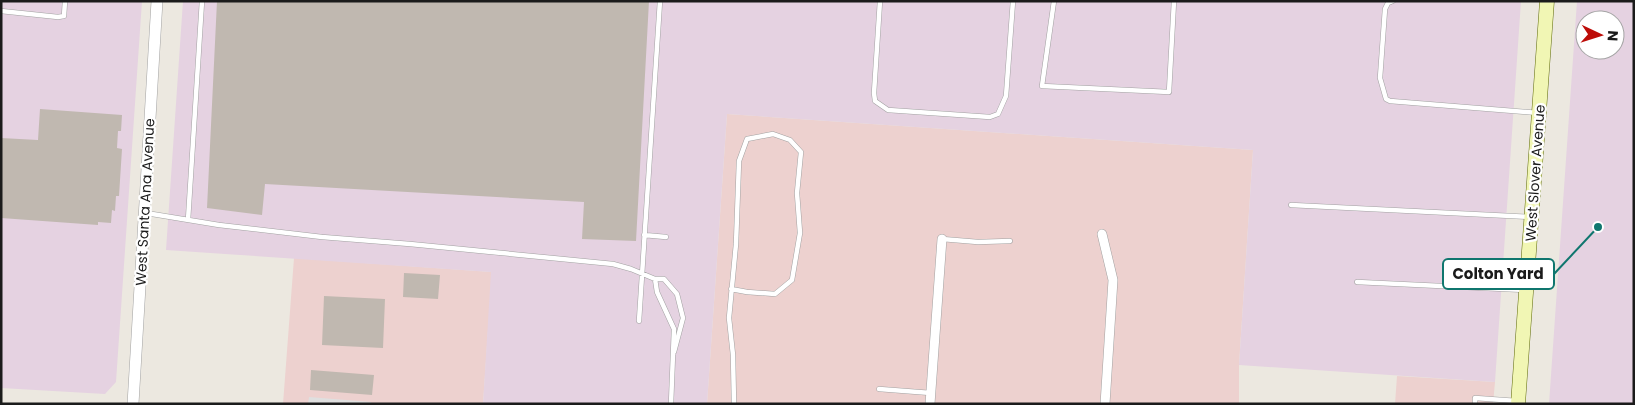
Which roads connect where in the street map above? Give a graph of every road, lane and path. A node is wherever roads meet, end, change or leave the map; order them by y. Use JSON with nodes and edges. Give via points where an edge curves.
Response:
{"nodes":[{"id":1,"x":65,"y":1,"type":"edge"},
{"id":2,"x":157,"y":1,"type":"edge"},
{"id":3,"x":202,"y":1,"type":"edge"},
{"id":4,"x":660,"y":1,"type":"edge"},
{"id":5,"x":880,"y":1,"type":"edge"},
{"id":6,"x":1013,"y":1,"type":"edge"},
{"id":7,"x":1054,"y":1,"type":"edge"},
{"id":8,"x":1174,"y":1,"type":"edge"},
{"id":9,"x":1393,"y":1,"type":"edge"},
{"id":10,"x":1547,"y":1,"type":"edge"},
{"id":11,"x":1,"y":11,"type":"edge"},
{"id":12,"x":1539,"y":113,"type":"junction"},
{"id":13,"x":1291,"y":205,"type":"dead end"},
{"id":14,"x":144,"y":213,"type":"junction"},
{"id":15,"x":1531,"y":217,"type":"junction"},
{"id":16,"x":188,"y":220,"type":"junction"},
{"id":17,"x":1102,"y":234,"type":"dead end"},
{"id":18,"x":644,"y":235,"type":"junction"},
{"id":19,"x":666,"y":237,"type":"dead end"},
{"id":20,"x":942,"y":239,"type":"joint"},
{"id":21,"x":1010,"y":241,"type":"dead end"},
{"id":22,"x":641,"y":272,"type":"junction"},
{"id":23,"x":655,"y":279,"type":"junction"},
{"id":24,"x":1357,"y":282,"type":"dead end"},
{"id":25,"x":731,"y":289,"type":"junction"},
{"id":26,"x":1526,"y":290,"type":"junction"},
{"id":27,"x":638,"y":320,"type":"dead end"},
{"id":28,"x":674,"y":352,"type":"junction"},
{"id":29,"x":879,"y":389,"type":"dead end"},
{"id":30,"x":931,"y":393,"type":"junction"},
{"id":31,"x":1518,"y":402,"type":"edge"},
{"id":32,"x":134,"y":404,"type":"edge"},
{"id":33,"x":671,"y":404,"type":"edge"},
{"id":34,"x":734,"y":404,"type":"edge"},
{"id":35,"x":930,"y":404,"type":"edge"},
{"id":36,"x":1105,"y":404,"type":"edge"},
{"id":37,"x":1475,"y":404,"type":"edge"}],
"edges":[{"from":1,"to":11,"type":"lane","via":[[64,16],[58,17]]},
{"from":2,"to":14,"type":"street","name":"West Santa Ana Avenue"},
{"from":3,"to":16,"type":"lane"},
{"from":4,"to":18,"type":"lane"},
{"from":5,"to":6,"type":"lane","via":[[874,93],[879,106],[888,110],[990,117],[998,114],[1006,96]]},
{"from":7,"to":8,"type":"lane","via":[[1042,86],[1169,92]]},
{"from":9,"to":12,"type":"lane","via":[[1388,3],[1384,19],[1380,78],[1386,99]]},
{"from":10,"to":12,"type":"main road","name":"West Slover Avenue"},
{"from":12,"to":15,"type":"main road","name":"West Slover Avenue"},
{"from":13,"to":15,"type":"lane"},
{"from":14,"to":16,"type":"lane"},
{"from":14,"to":32,"type":"street","name":"West Santa Ana Avenue"},
{"from":15,"to":26,"type":"main road","name":"West Slover Avenue"},
{"from":16,"to":22,"type":"lane","via":[[322,237],[597,261]]},
{"from":17,"to":36,"type":"street","via":[[1114,280]]},
{"from":18,"to":19,"type":"lane"},
{"from":18,"to":22,"type":"lane"},
{"from":20,"to":21,"type":"lane"},
{"from":20,"to":30,"type":"street"},
{"from":22,"to":23,"type":"lane"},
{"from":22,"to":27,"type":"lane"},
{"from":23,"to":28,"type":"lane","via":[[657,292],[674,329]]},
{"from":23,"to":28,"type":"lane","via":[[664,279],[677,294],[683,318]]},
{"from":24,"to":26,"type":"lane"},
{"from":25,"to":25,"type":"lane","via":[[739,161],[747,139],[773,134],[790,140],[801,152],[797,193],[800,233],[792,280],[775,294]]},
{"from":25,"to":34,"type":"lane","via":[[729,318]]},
{"from":26,"to":31,"type":"main road","name":"West Slover Avenue"},
{"from":28,"to":33,"type":"lane"},
{"from":29,"to":30,"type":"lane"},
{"from":30,"to":35,"type":"street"},
{"from":31,"to":37,"type":"lane","via":[[1475,398]]}]}
